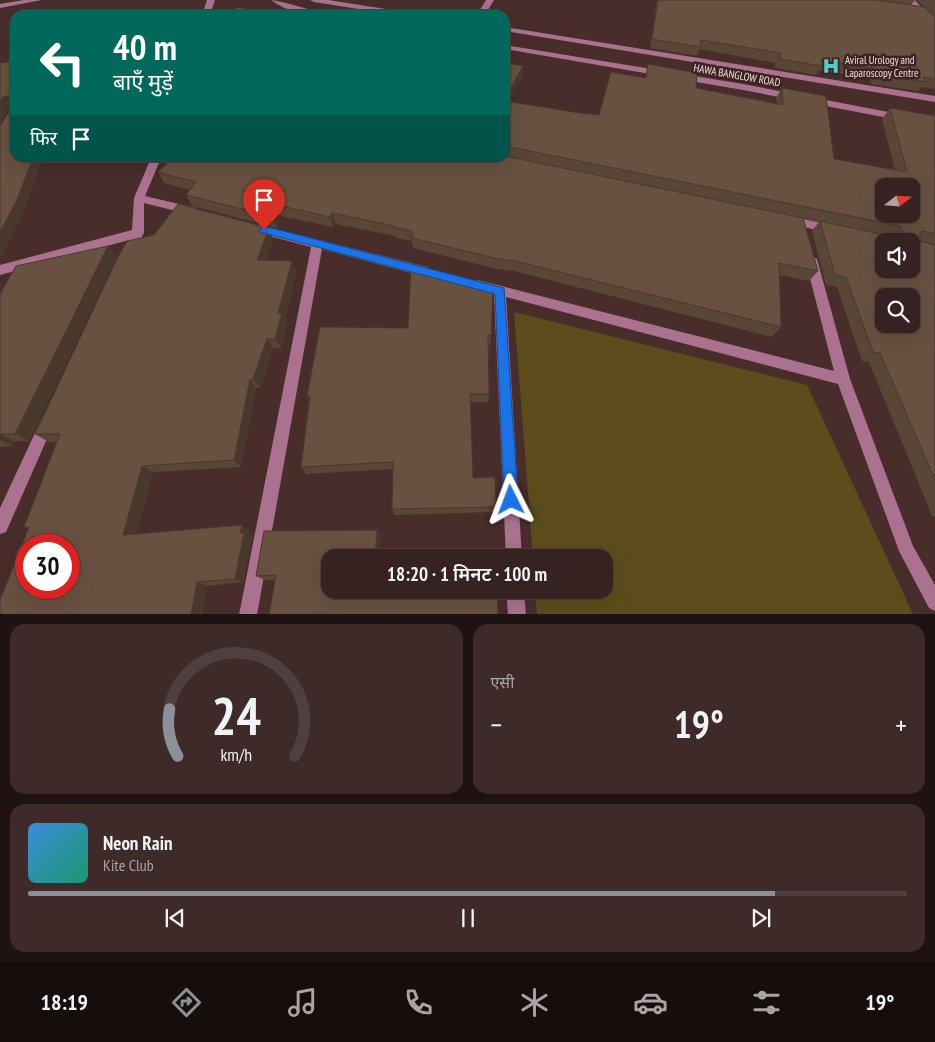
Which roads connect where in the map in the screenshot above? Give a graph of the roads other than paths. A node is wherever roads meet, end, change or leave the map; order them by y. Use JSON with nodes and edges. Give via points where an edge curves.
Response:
{"nodes":[{"id":1,"x":38,"y":0,"type":"edge"},
{"id":2,"x":275,"y":0,"type":"edge"},
{"id":3,"x":314,"y":0,"type":"edge"},
{"id":4,"x":910,"y":0,"type":"edge"},
{"id":5,"x":0,"y":6,"type":"edge"},
{"id":6,"x":300,"y":10,"type":"edge"},
{"id":7,"x":379,"y":10,"type":"edge"},
{"id":8,"x":911,"y":11,"type":"edge"},
{"id":9,"x":920,"y":12,"type":"junction"},
{"id":10,"x":935,"y":28,"type":"edge"},
{"id":11,"x":510,"y":30,"type":"edge"},
{"id":12,"x":510,"y":48,"type":"edge"},
{"id":13,"x":935,"y":99,"type":"edge"},
{"id":14,"x":935,"y":124,"type":"edge"},
{"id":15,"x":154,"y":162,"type":"edge"},
{"id":16,"x":139,"y":198,"type":"junction"},
{"id":17,"x":205,"y":214,"type":"edge"},
{"id":18,"x":783,"y":219,"type":"edge"},
{"id":19,"x":802,"y":223,"type":"junction"},
{"id":20,"x":242,"y":224,"type":"edge"},
{"id":21,"x":839,"y":231,"type":"edge"},
{"id":22,"x":138,"y":233,"type":"junction"},
{"id":23,"x":317,"y":244,"type":"junction"},
{"id":24,"x":122,"y":263,"type":"edge"},
{"id":25,"x":0,"y":270,"type":"edge"},
{"id":26,"x":442,"y":276,"type":"edge"},
{"id":27,"x":462,"y":281,"type":"edge"},
{"id":28,"x":500,"y":291,"type":"junction"},
{"id":29,"x":843,"y":379,"type":"junction"},
{"id":30,"x":53,"y":411,"type":"edge"},
{"id":31,"x":0,"y":526,"type":"edge"},
{"id":32,"x":514,"y":549,"type":"edge"},
{"id":33,"x":515,"y":599,"type":"edge"},
{"id":34,"x":935,"y":602,"type":"edge"},
{"id":35,"x":248,"y":614,"type":"edge"},
{"id":36,"x":516,"y":614,"type":"edge"}],
"edges":[{"from":1,"to":5,"type":"street"},
{"from":2,"to":6,"type":"street"},
{"from":3,"to":7,"type":"street"},
{"from":4,"to":9,"type":"street"},
{"from":8,"to":9,"type":"street"},
{"from":9,"to":10,"type":"street"},
{"from":11,"to":13,"type":"street","name":"HAWA BANGLOW ROAD"},
{"from":12,"to":14,"type":"street","name":"HAWA BANGLOW ROAD","via":[[743,87]]},
{"from":15,"to":16,"type":"street"},
{"from":16,"to":17,"type":"street"},
{"from":16,"to":22,"type":"street"},
{"from":18,"to":19,"type":"street"},
{"from":19,"to":21,"type":"street"},
{"from":19,"to":29,"type":"street"},
{"from":20,"to":23,"type":"street"},
{"from":22,"to":24,"type":"street"},
{"from":22,"to":25,"type":"street"},
{"from":23,"to":26,"type":"street"},
{"from":23,"to":35,"type":"street"},
{"from":27,"to":28,"type":"street"},
{"from":28,"to":29,"type":"street"},
{"from":28,"to":32,"type":"street"},
{"from":29,"to":34,"type":"street","via":[[907,551]]},
{"from":30,"to":31,"type":"street"},
{"from":33,"to":36,"type":"street"}]}
